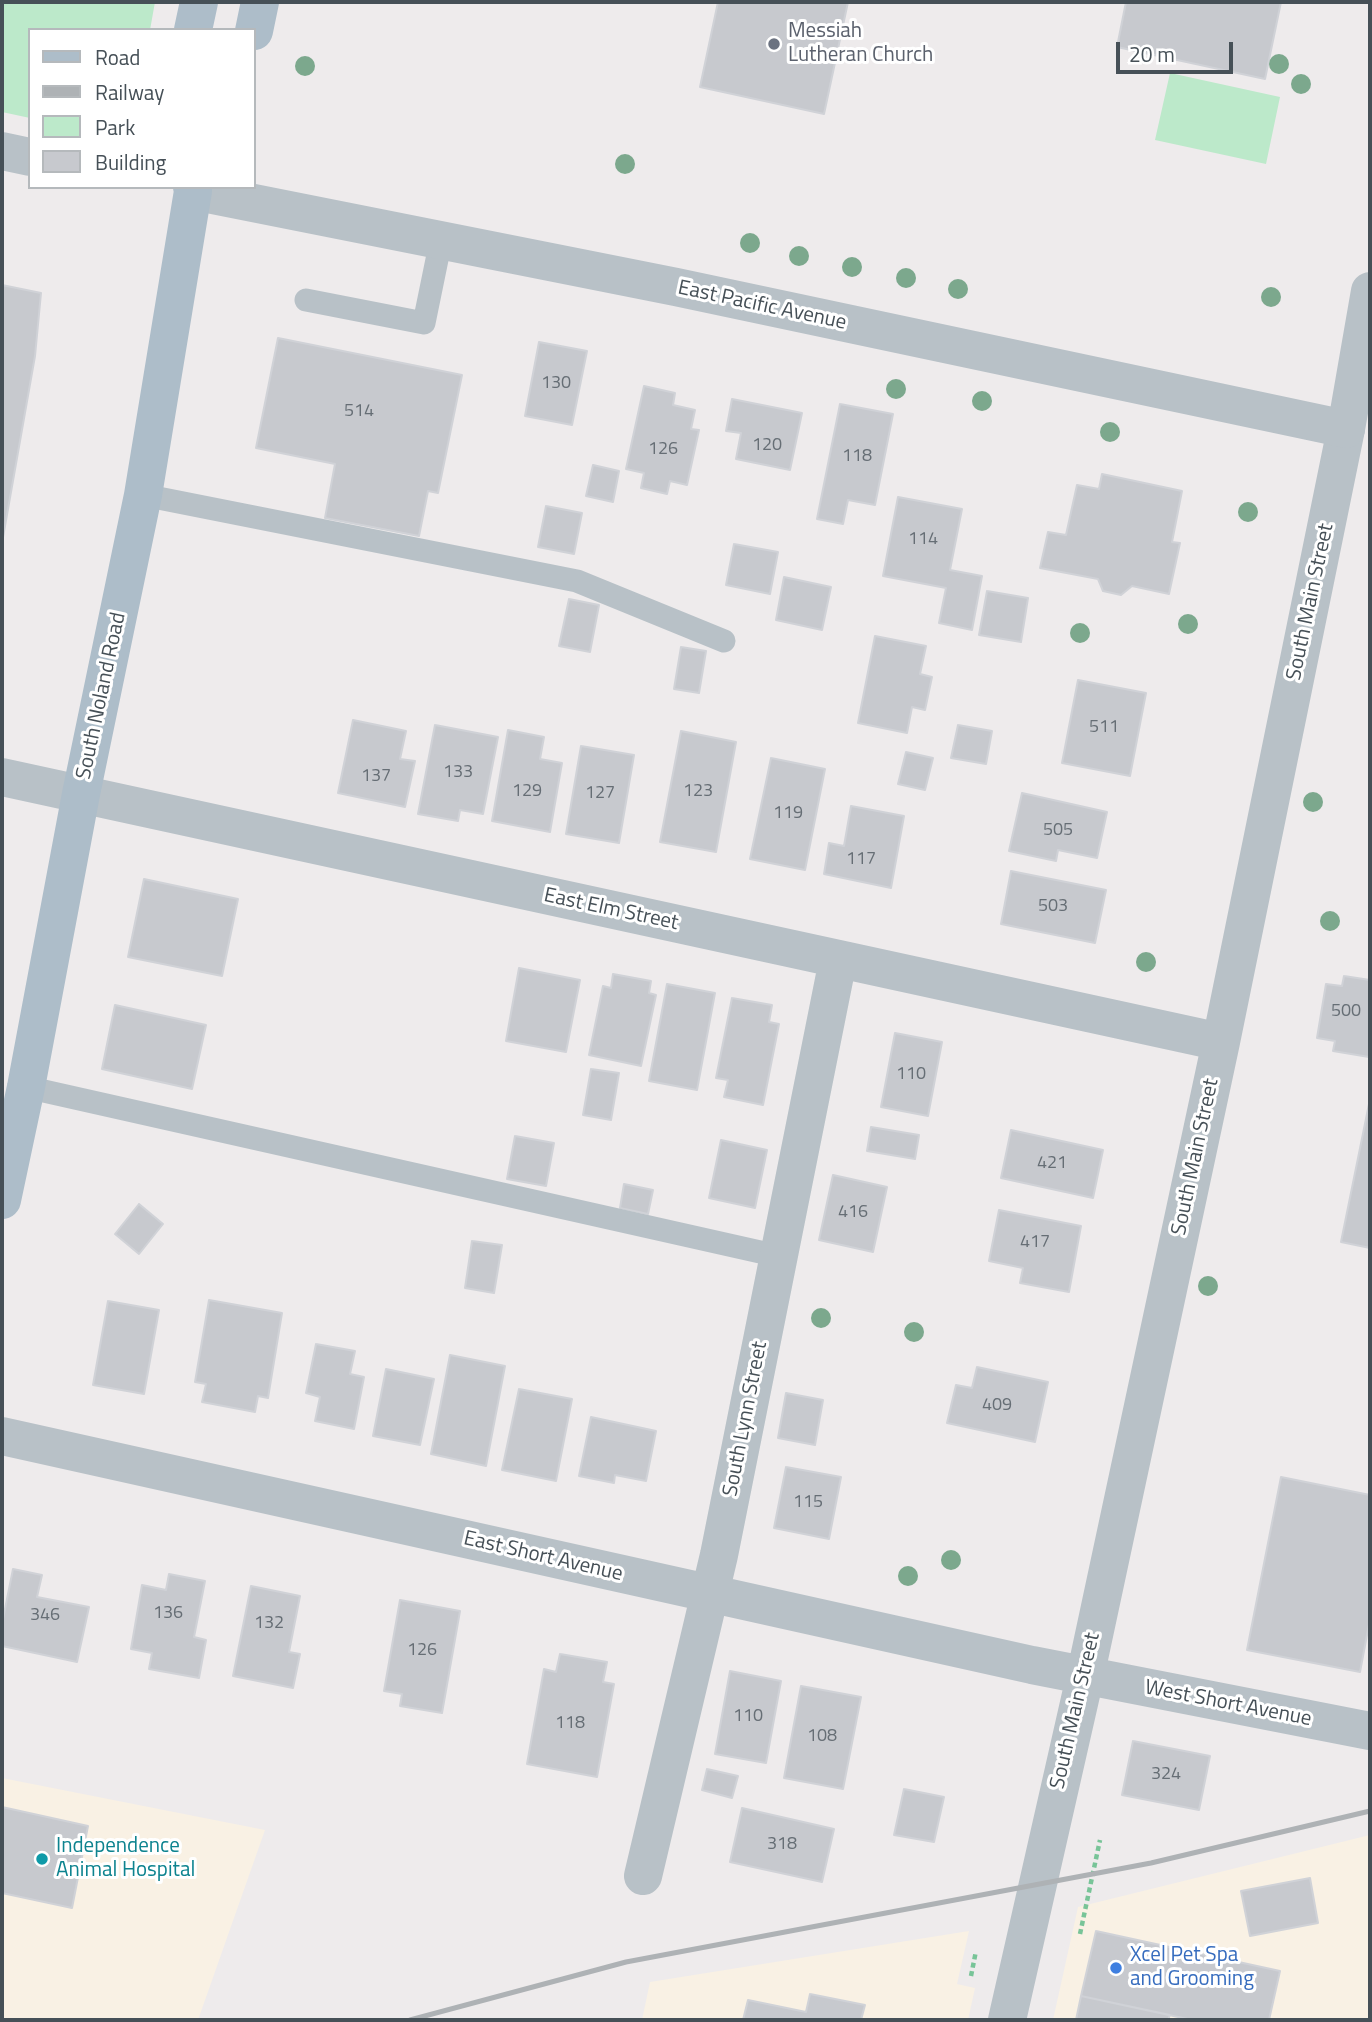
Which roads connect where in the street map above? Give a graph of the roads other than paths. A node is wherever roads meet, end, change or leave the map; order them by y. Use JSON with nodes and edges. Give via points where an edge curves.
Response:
{"nodes":[{"id":1,"x":199,"y":2,"type":"edge"},
{"id":2,"x":260,"y":2,"type":"edge"},
{"id":3,"x":193,"y":28,"type":"edge"},
{"id":4,"x":255,"y":28,"type":"edge"},
{"id":5,"x":2,"y":152,"type":"edge"},
{"id":6,"x":28,"y":157,"type":"edge"},
{"id":7,"x":189,"y":189,"type":"edge"},
{"id":8,"x":194,"y":189,"type":"edge"},
{"id":9,"x":441,"y":240,"type":"junction"},
{"id":10,"x":1370,"y":291,"type":"edge"},
{"id":11,"x":306,"y":300,"type":"dead end"},
{"id":12,"x":1355,"y":420,"type":"edge"},
{"id":13,"x":143,"y":495,"type":"junction"},
{"id":14,"x":724,"y":641,"type":"dead end"},
{"id":15,"x":2,"y":777,"type":"edge"},
{"id":16,"x":81,"y":794,"type":"junction"},
{"id":17,"x":838,"y":960,"type":"junction"},
{"id":18,"x":1221,"y":1042,"type":"junction"},
{"id":19,"x":26,"y":1087,"type":"junction"},
{"id":20,"x":2,"y":1200,"type":"edge"},
{"id":21,"x":778,"y":1256,"type":"junction"},
{"id":22,"x":2,"y":1436,"type":"edge"},
{"id":23,"x":710,"y":1594,"type":"junction"},
{"id":24,"x":1085,"y":1677,"type":"junction"},
{"id":25,"x":1370,"y":1731,"type":"edge"},
{"id":26,"x":643,"y":1876,"type":"dead end"},
{"id":27,"x":1007,"y":2020,"type":"edge"}],
"edges":[{"from":1,"to":3,"type":"main road"},
{"from":2,"to":4,"type":"main road"},
{"from":5,"to":6,"type":"street"},
{"from":7,"to":13,"type":"main road","name":"South Noland Road"},
{"from":8,"to":9,"type":"street","name":"East Pacific Avenue"},
{"from":9,"to":11,"type":"lane","via":[[424,323]]},
{"from":9,"to":12,"type":"street","name":"East Pacific Avenue"},
{"from":10,"to":12,"type":"street","name":"South Main Street"},
{"from":12,"to":18,"type":"street","name":"South Main Street"},
{"from":13,"to":14,"type":"lane","via":[[577,581]]},
{"from":13,"to":16,"type":"main road","name":"South Noland Road"},
{"from":15,"to":16,"type":"street","name":"East Elm Street"},
{"from":16,"to":17,"type":"street","name":"East Elm Street"},
{"from":16,"to":19,"type":"main road","name":"South Noland Road"},
{"from":17,"to":18,"type":"street","name":"East Elm Street"},
{"from":17,"to":21,"type":"street","name":"South Lynn Street"},
{"from":18,"to":24,"type":"street","name":"South Main Street"},
{"from":19,"to":20,"type":"main road","name":"South Noland Road"},
{"from":19,"to":21,"type":"lane"},
{"from":21,"to":23,"type":"street","name":"South Lynn Street"},
{"from":22,"to":23,"type":"street","name":"East Short Avenue"},
{"from":23,"to":24,"type":"street","name":"East Short Avenue"},
{"from":23,"to":26,"type":"street","name":"South Lynn Street"},
{"from":24,"to":25,"type":"street","name":"West Short Avenue"},
{"from":24,"to":27,"type":"street","name":"South Main Street"}]}
